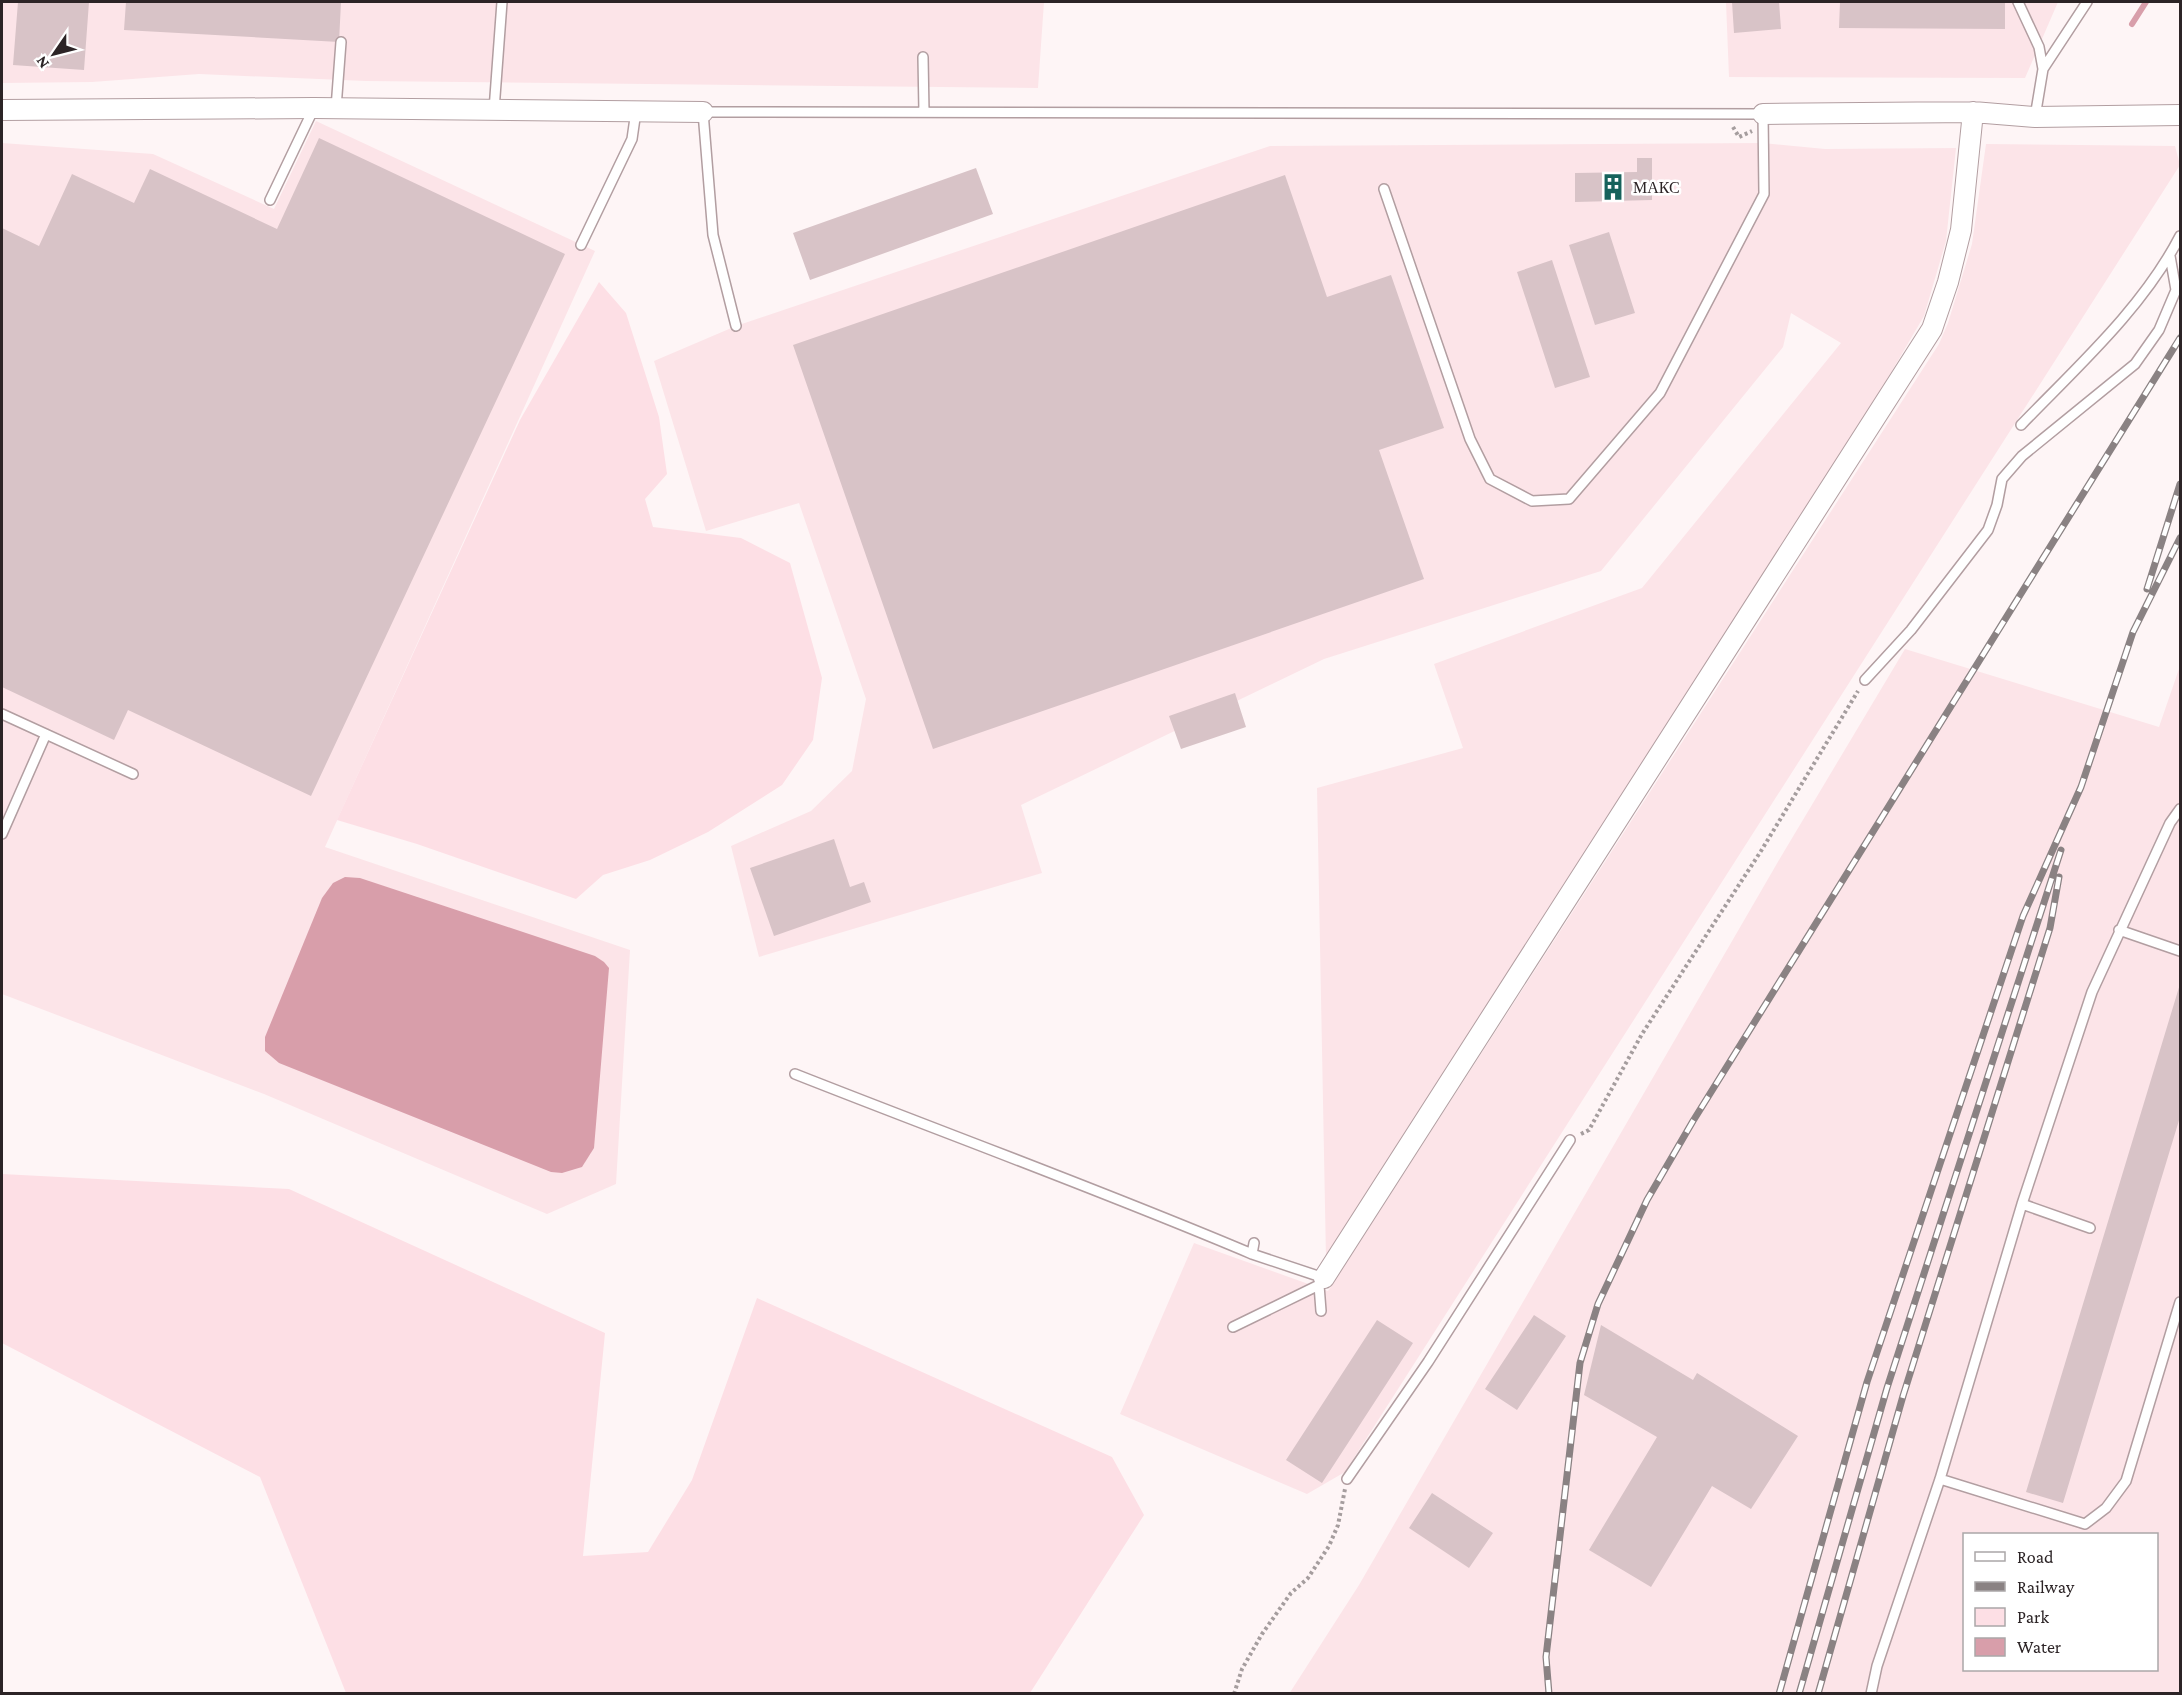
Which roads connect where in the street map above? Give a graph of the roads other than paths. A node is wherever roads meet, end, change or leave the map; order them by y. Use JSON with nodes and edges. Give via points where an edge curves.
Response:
{"nodes":[{"id":1,"x":502,"y":2,"type":"edge"},
{"id":2,"x":2018,"y":2,"type":"edge"},
{"id":3,"x":2087,"y":2,"type":"edge"},
{"id":4,"x":341,"y":42,"type":"dead end"},
{"id":5,"x":923,"y":57,"type":"dead end"},
{"id":6,"x":2043,"y":69,"type":"junction"},
{"id":7,"x":314,"y":108,"type":"junction"},
{"id":8,"x":336,"y":108,"type":"junction"},
{"id":9,"x":2,"y":110,"type":"edge"},
{"id":10,"x":494,"y":110,"type":"junction"},
{"id":11,"x":636,"y":111,"type":"junction"},
{"id":12,"x":703,"y":112,"type":"junction"},
{"id":13,"x":924,"y":112,"type":"junction"},
{"id":14,"x":1973,"y":112,"type":"junction"},
{"id":15,"x":1763,"y":114,"type":"junction"},
{"id":16,"x":2181,"y":115,"type":"edge"},
{"id":17,"x":2035,"y":117,"type":"junction"},
{"id":18,"x":1384,"y":189,"type":"dead end"},
{"id":19,"x":270,"y":200,"type":"dead end"},
{"id":20,"x":2181,"y":236,"type":"edge"},
{"id":21,"x":581,"y":245,"type":"dead end"},
{"id":22,"x":2170,"y":256,"type":"junction"},
{"id":23,"x":736,"y":326,"type":"dead end"},
{"id":24,"x":2021,"y":425,"type":"dead end"},
{"id":25,"x":1865,"y":680,"type":"road end"},
{"id":26,"x":2,"y":714,"type":"edge"},
{"id":27,"x":46,"y":734,"type":"junction"},
{"id":28,"x":133,"y":774,"type":"dead end"},
{"id":29,"x":2181,"y":808,"type":"edge"},
{"id":30,"x":2,"y":834,"type":"edge"},
{"id":31,"x":2119,"y":930,"type":"junction"},
{"id":32,"x":2181,"y":951,"type":"edge"},
{"id":33,"x":795,"y":1074,"type":"dead end"},
{"id":34,"x":1570,"y":1140,"type":"road end"},
{"id":35,"x":2022,"y":1204,"type":"junction"},
{"id":36,"x":2090,"y":1228,"type":"dead end"},
{"id":37,"x":1254,"y":1244,"type":"dead end"},
{"id":38,"x":1252,"y":1254,"type":"junction"},
{"id":39,"x":1322,"y":1281,"type":"junction"},
{"id":40,"x":2181,"y":1302,"type":"edge"},
{"id":41,"x":1321,"y":1311,"type":"dead end"},
{"id":42,"x":1233,"y":1327,"type":"dead end"},
{"id":43,"x":1347,"y":1479,"type":"road end"},
{"id":44,"x":1940,"y":1479,"type":"junction"},
{"id":45,"x":1871,"y":1694,"type":"edge"}],
"edges":[{"from":1,"to":10,"type":"lane"},
{"from":2,"to":6,"type":"lane","via":[[2039,46]]},
{"from":3,"to":6,"type":"lane"},
{"from":4,"to":8,"type":"lane"},
{"from":5,"to":13,"type":"lane"},
{"from":6,"to":17,"type":"lane"},
{"from":7,"to":8,"type":"street"},
{"from":7,"to":9,"type":"street"},
{"from":7,"to":19,"type":"lane"},
{"from":8,"to":10,"type":"street"},
{"from":10,"to":11,"type":"street"},
{"from":11,"to":12,"type":"street"},
{"from":11,"to":21,"type":"lane","via":[[632,139]]},
{"from":12,"to":13,"type":"lane"},
{"from":12,"to":23,"type":"lane","via":[[713,235]]},
{"from":13,"to":15,"type":"lane"},
{"from":14,"to":15,"type":"street"},
{"from":14,"to":17,"type":"street"},
{"from":14,"to":39,"type":"street","via":[[1961,230],[1932,329]]},
{"from":15,"to":18,"type":"lane","via":[[1764,194],[1660,393],[1569,499],[1532,501],[1490,479],[1470,439]]},
{"from":16,"to":17,"type":"street"},
{"from":20,"to":22,"type":"lane"},
{"from":22,"to":24,"type":"lane","via":[[2117,325]]},
{"from":22,"to":25,"type":"lane","via":[[2176,290],[2159,330],[2135,364],[2022,456],[2002,479],[1988,530],[1911,630]]},
{"from":26,"to":27,"type":"lane"},
{"from":27,"to":28,"type":"lane"},
{"from":27,"to":30,"type":"lane"},
{"from":29,"to":31,"type":"lane","via":[[2170,823]]},
{"from":31,"to":32,"type":"lane"},
{"from":31,"to":35,"type":"lane","via":[[2092,992]]},
{"from":33,"to":38,"type":"lane"},
{"from":34,"to":43,"type":"lane","via":[[1428,1362]]},
{"from":35,"to":36,"type":"lane"},
{"from":35,"to":44,"type":"lane"},
{"from":37,"to":38,"type":"lane"},
{"from":38,"to":39,"type":"lane"},
{"from":39,"to":41,"type":"lane"},
{"from":39,"to":42,"type":"lane"},
{"from":40,"to":44,"type":"lane","via":[[2126,1481],[2106,1508],[2085,1524]]},
{"from":44,"to":45,"type":"lane"}]}
